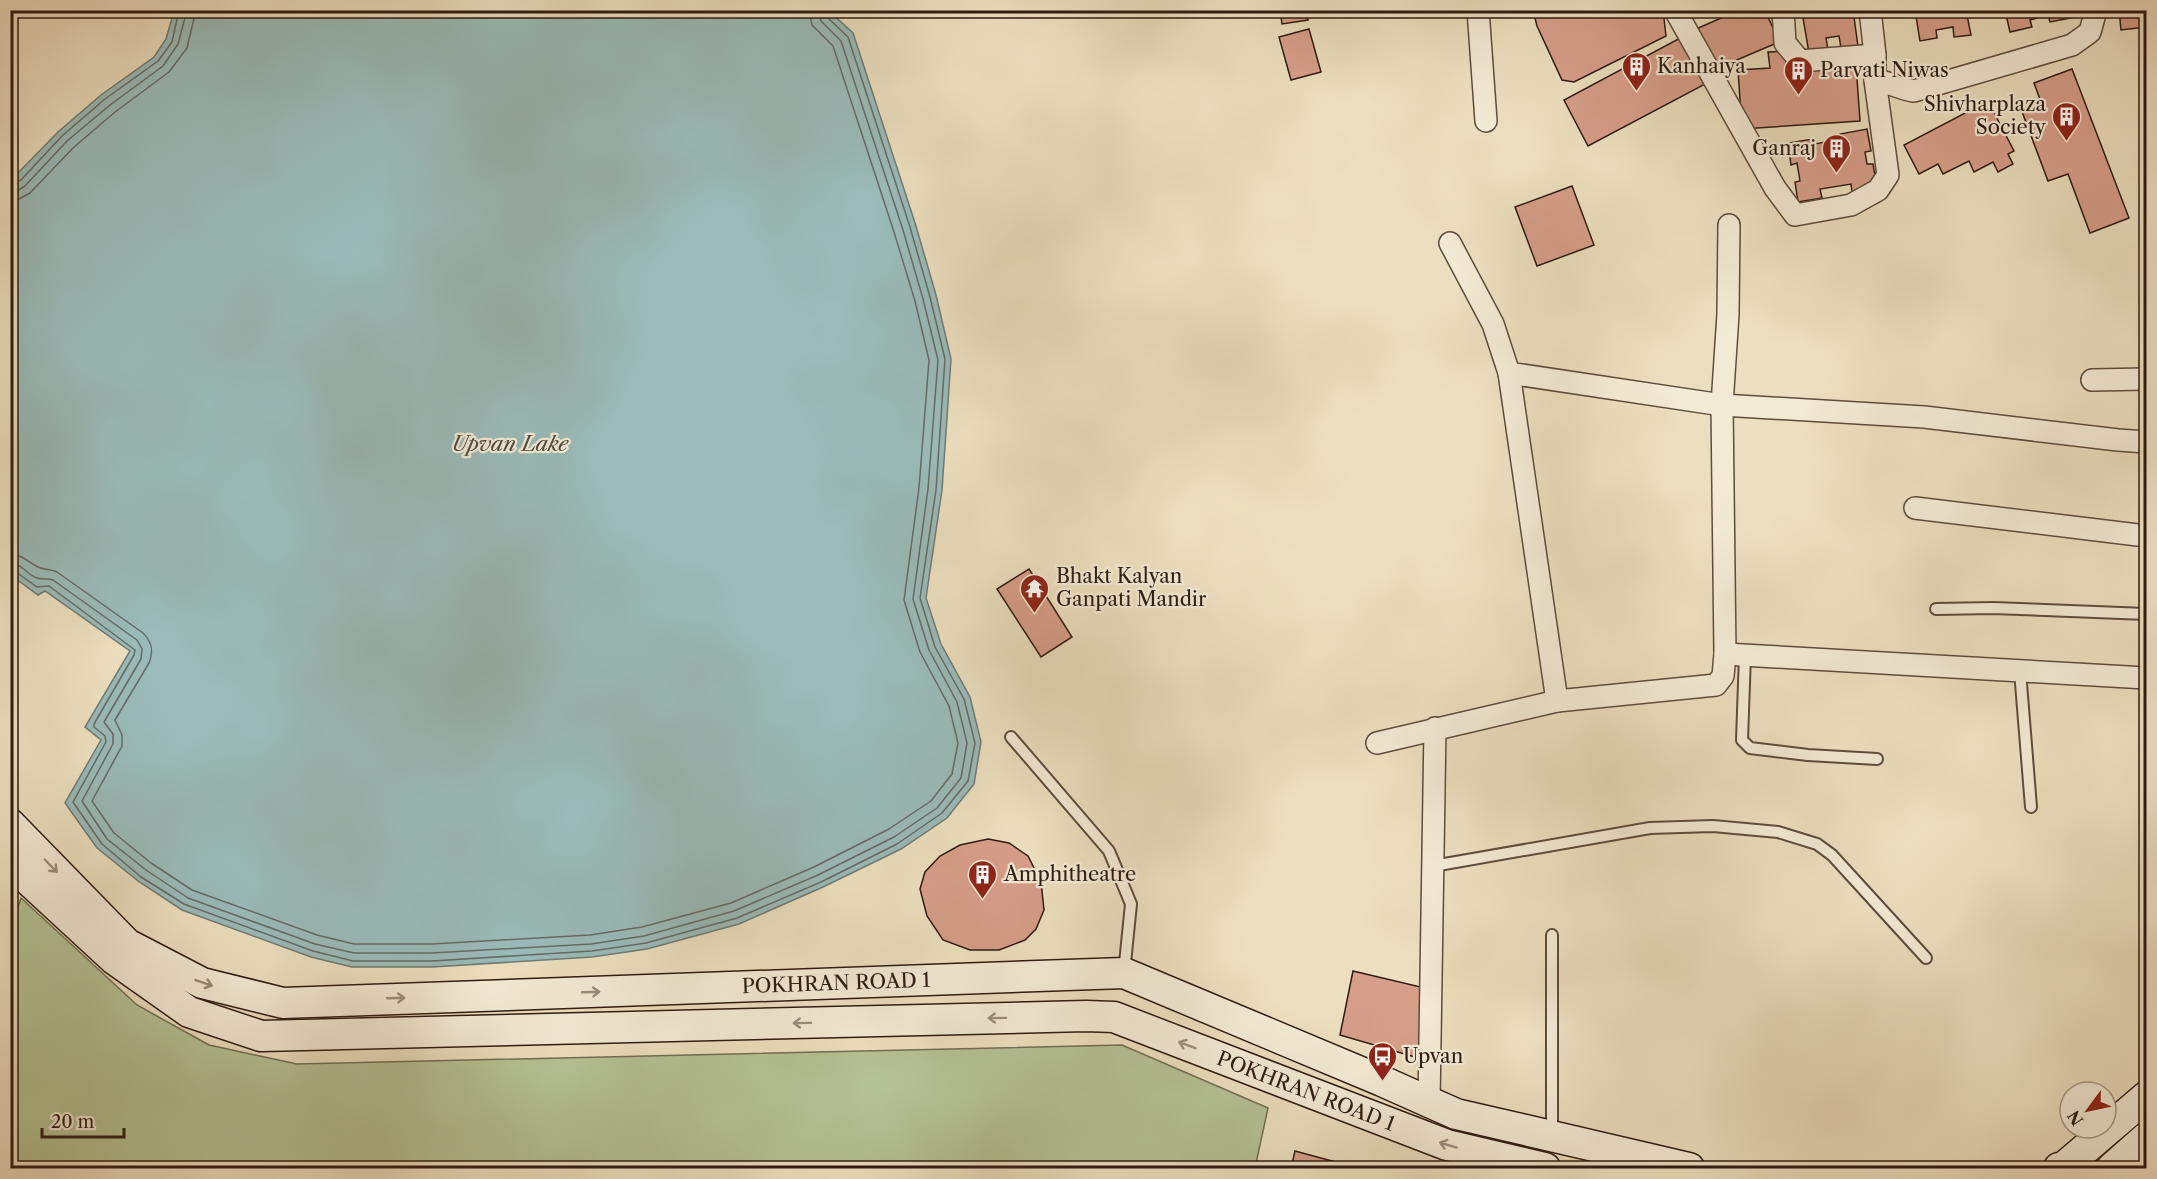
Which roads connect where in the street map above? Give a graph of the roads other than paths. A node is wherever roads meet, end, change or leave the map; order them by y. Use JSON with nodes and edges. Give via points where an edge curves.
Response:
{"nodes":[{"id":1,"x":1478,"y":10,"type":"edge"},
{"id":2,"x":1675,"y":10,"type":"edge"},
{"id":3,"x":1783,"y":10,"type":"edge"},
{"id":4,"x":1870,"y":10,"type":"edge"},
{"id":5,"x":2097,"y":10,"type":"edge"},
{"id":6,"x":1875,"y":55,"type":"junction"},
{"id":7,"x":1875,"y":81,"type":"junction"},
{"id":8,"x":1486,"y":121,"type":"dead end"},
{"id":9,"x":1729,"y":225,"type":"dead end"},
{"id":10,"x":1450,"y":243,"type":"dead end"},
{"id":11,"x":1509,"y":373,"type":"junction"},
{"id":12,"x":2146,"y":379,"type":"edge"},
{"id":13,"x":2092,"y":380,"type":"dead end"},
{"id":14,"x":1722,"y":405,"type":"junction"},
{"id":15,"x":2146,"y":442,"type":"edge"},
{"id":16,"x":1915,"y":508,"type":"dead end"},
{"id":17,"x":2146,"y":536,"type":"edge"},
{"id":18,"x":1936,"y":609,"type":"dead end"},
{"id":19,"x":2146,"y":614,"type":"edge"},
{"id":20,"x":1735,"y":655,"type":"junction"},
{"id":21,"x":2020,"y":671,"type":"junction"},
{"id":22,"x":2146,"y":678,"type":"edge"},
{"id":23,"x":1557,"y":701,"type":"junction"},
{"id":24,"x":1435,"y":728,"type":"junction"},
{"id":25,"x":1011,"y":737,"type":"dead end"},
{"id":26,"x":1377,"y":743,"type":"dead end"},
{"id":27,"x":1877,"y":759,"type":"dead end"},
{"id":28,"x":2031,"y":807,"type":"dead end"},
{"id":29,"x":10,"y":824,"type":"edge"},
{"id":30,"x":10,"y":862,"type":"edge"},
{"id":31,"x":1433,"y":866,"type":"junction"},
{"id":32,"x":1552,"y":935,"type":"dead end"},
{"id":33,"x":1926,"y":958,"type":"dead end"},
{"id":34,"x":1124,"y":973,"type":"junction"},
{"id":35,"x":1114,"y":1017,"type":"junction"},
{"id":36,"x":2146,"y":1097,"type":"edge"},
{"id":37,"x":1429,"y":1102,"type":"junction"},
{"id":38,"x":1552,"y":1135,"type":"junction"},
{"id":39,"x":2146,"y":1138,"type":"edge"},
{"id":40,"x":1545,"y":1168,"type":"edge"},
{"id":41,"x":1689,"y":1168,"type":"edge"},
{"id":42,"x":2059,"y":1168,"type":"edge"},
{"id":43,"x":2112,"y":1168,"type":"edge"}],
"edges":[{"from":1,"to":8,"type":"street"},
{"from":2,"to":7,"type":"street","via":[[1775,188],[1795,215],[1851,205],[1878,190],[1888,175]]},
{"from":3,"to":6,"type":"street","via":[[1785,43],[1800,61]]},
{"from":4,"to":6,"type":"street"},
{"from":5,"to":7,"type":"street","via":[[2090,32],[2072,45],[1914,91]]},
{"from":6,"to":7,"type":"street"},
{"from":9,"to":14,"type":"street"},
{"from":10,"to":11,"type":"street","via":[[1493,324]]},
{"from":11,"to":14,"type":"street"},
{"from":11,"to":23,"type":"street"},
{"from":12,"to":13,"type":"street"},
{"from":14,"to":15,"type":"street","via":[[1924,417]]},
{"from":14,"to":20,"type":"street"},
{"from":16,"to":17,"type":"street"},
{"from":18,"to":19,"type":"lane"},
{"from":20,"to":21,"type":"street"},
{"from":20,"to":23,"type":"street","via":[[1716,685]]},
{"from":20,"to":27,"type":"lane","via":[[1742,740],[1750,748]]},
{"from":21,"to":22,"type":"street"},
{"from":21,"to":28,"type":"lane"},
{"from":23,"to":24,"type":"street"},
{"from":24,"to":26,"type":"street"},
{"from":24,"to":31,"type":"street"},
{"from":25,"to":34,"type":"lane","via":[[1109,851],[1131,904]]},
{"from":29,"to":34,"type":"main road","name":"POKHRAN ROAD 1","one_way":true,"via":[[127,944],[202,983],[283,1003]]},
{"from":35,"to":30,"type":"main road","name":"POKHRAN ROAD 1","one_way":true,"via":[[261,1036],[189,1012],[114,959]]},
{"from":31,"to":33,"type":"lane","via":[[1650,828],[1713,826],[1778,832],[1817,844],[1832,855]]},
{"from":31,"to":37,"type":"street"},
{"from":32,"to":38,"type":"lane"},
{"from":34,"to":35,"type":"main road"},
{"from":34,"to":37,"type":"main road","name":"POKHRAN ROAD 1"},
{"from":40,"to":35,"type":"main road","name":"POKHRAN ROAD 1","one_way":true,"via":[[1447,1145]]},
{"from":36,"to":42,"type":"main road"},
{"from":37,"to":38,"type":"main road","name":"POKHRAN ROAD 1","via":[[1456,1114]]},
{"from":38,"to":41,"type":"main road","name":"POKHRAN ROAD 1"},
{"from":39,"to":43,"type":"main road"}]}
